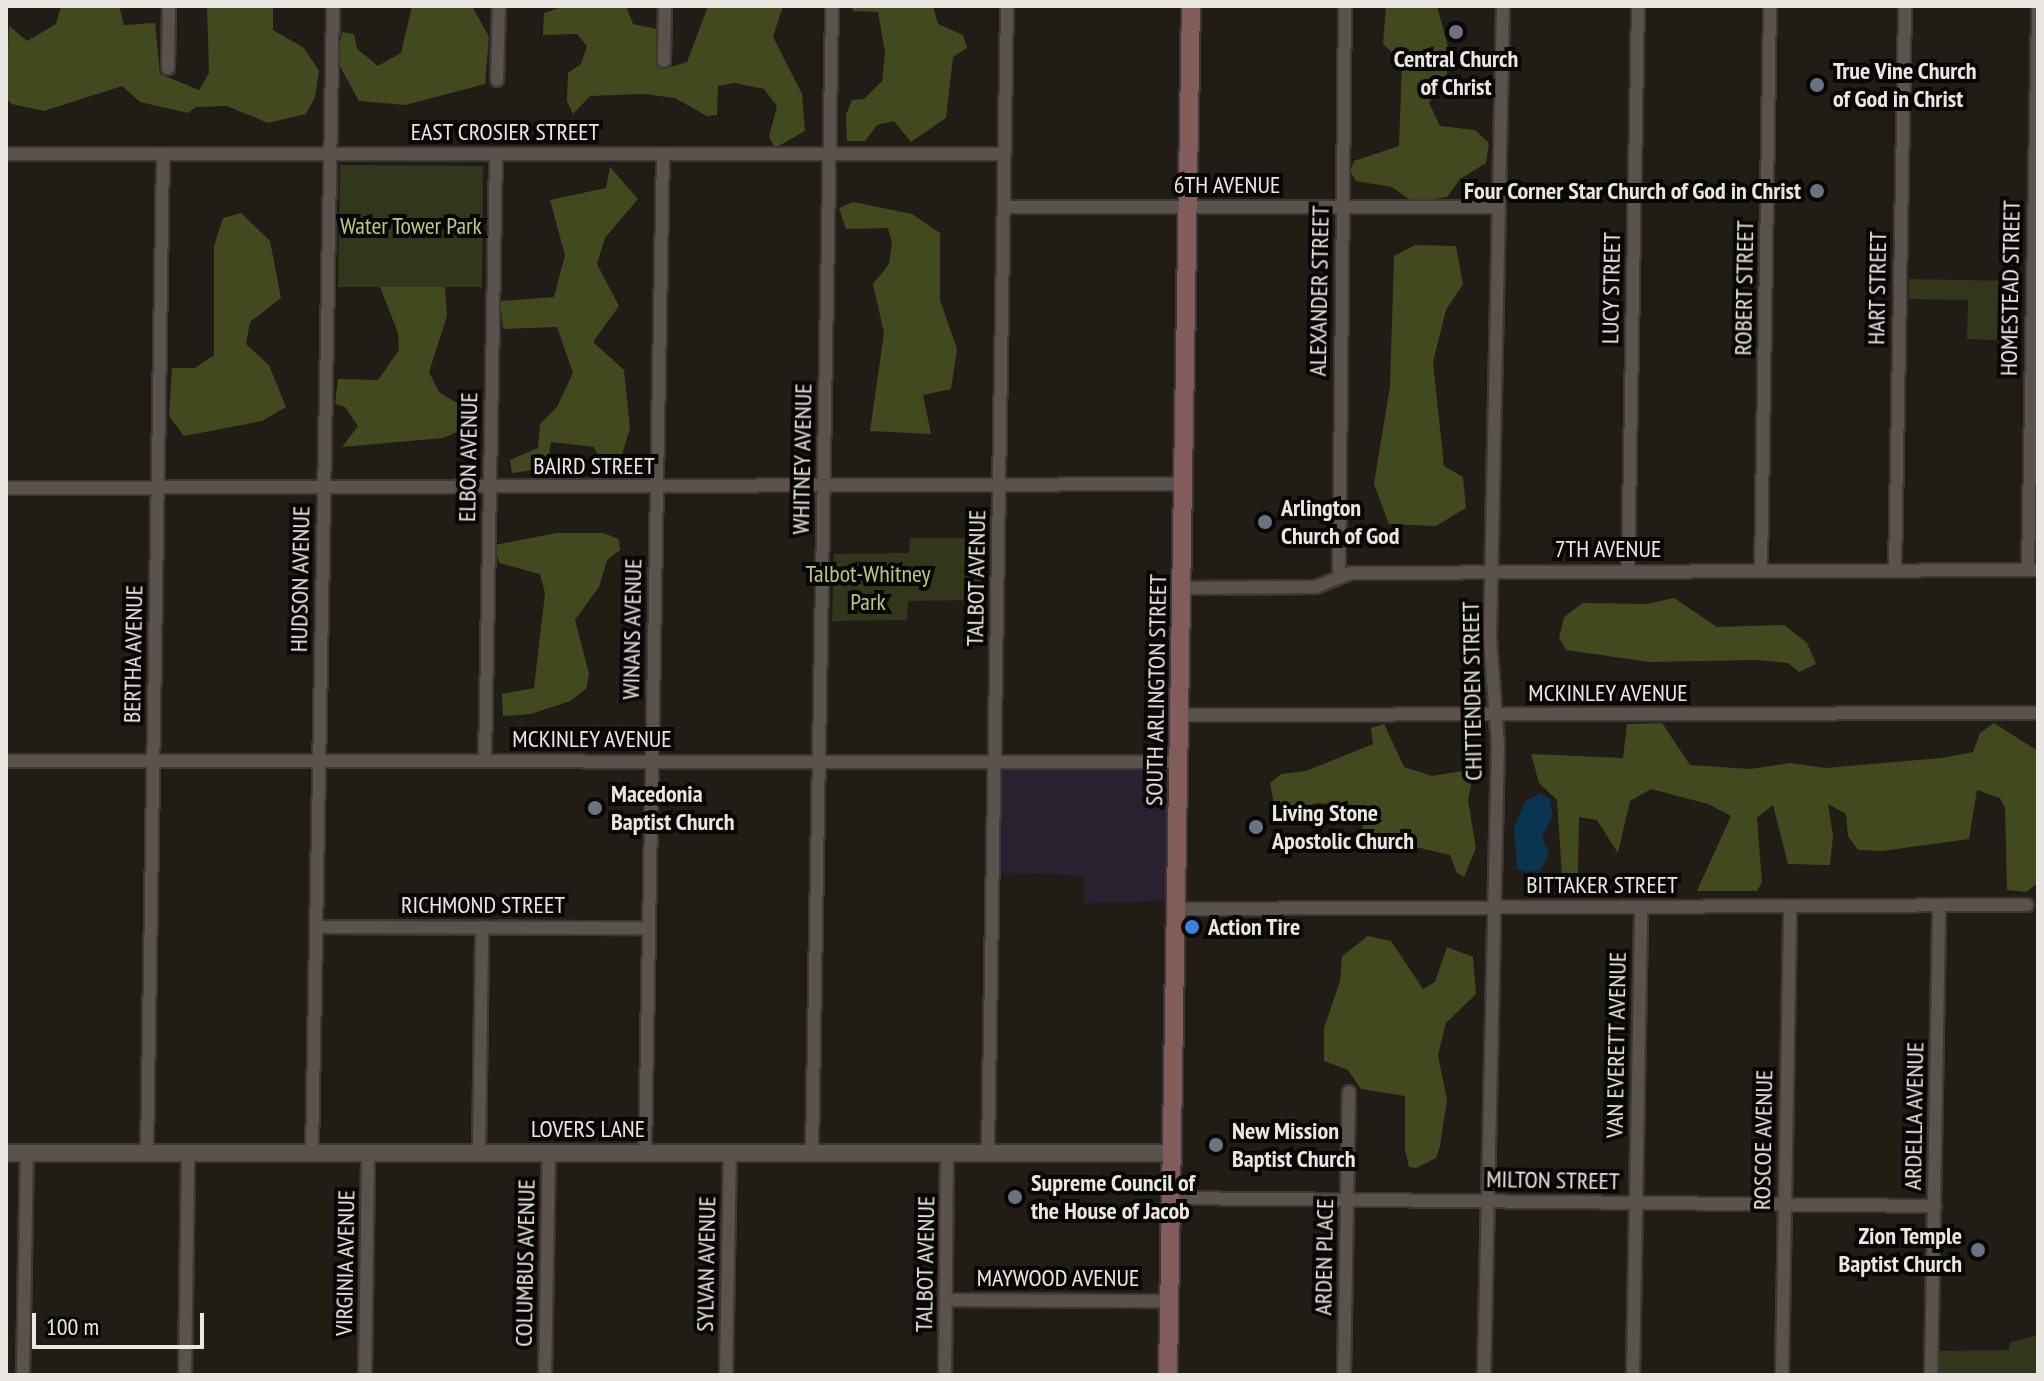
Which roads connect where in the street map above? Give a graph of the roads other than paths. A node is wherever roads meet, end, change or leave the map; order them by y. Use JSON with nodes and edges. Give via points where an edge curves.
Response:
{"nodes":[{"id":1,"x":169,"y":6,"type":"edge"},
{"id":2,"x":333,"y":6,"type":"edge"},
{"id":3,"x":499,"y":6,"type":"edge"},
{"id":4,"x":665,"y":6,"type":"edge"},
{"id":5,"x":832,"y":6,"type":"edge"},
{"id":6,"x":1007,"y":6,"type":"edge"},
{"id":7,"x":1191,"y":6,"type":"edge"},
{"id":8,"x":1345,"y":6,"type":"edge"},
{"id":9,"x":1503,"y":6,"type":"edge"},
{"id":10,"x":1638,"y":6,"type":"edge"},
{"id":11,"x":1770,"y":6,"type":"edge"},
{"id":12,"x":1905,"y":6,"type":"edge"},
{"id":13,"x":2038,"y":6,"type":"edge"},
{"id":14,"x":664,"y":61,"type":"dead end"},
{"id":15,"x":168,"y":68,"type":"dead end"},
{"id":16,"x":497,"y":80,"type":"dead end"},
{"id":17,"x":6,"y":154,"type":"edge"},
{"id":18,"x":163,"y":154,"type":"junction"},
{"id":19,"x":330,"y":154,"type":"junction"},
{"id":20,"x":663,"y":154,"type":"junction"},
{"id":21,"x":829,"y":154,"type":"junction"},
{"id":22,"x":1004,"y":154,"type":"junction"},
{"id":23,"x":496,"y":155,"type":"junction"},
{"id":24,"x":1005,"y":207,"type":"junction"},
{"id":25,"x":1186,"y":207,"type":"junction"},
{"id":26,"x":1343,"y":207,"type":"junction"},
{"id":27,"x":1497,"y":207,"type":"junction"},
{"id":28,"x":1000,"y":483,"type":"junction"},
{"id":29,"x":1182,"y":484,"type":"junction"},
{"id":30,"x":823,"y":486,"type":"junction"},
{"id":31,"x":6,"y":488,"type":"edge"},
{"id":32,"x":657,"y":488,"type":"junction"},
{"id":33,"x":158,"y":489,"type":"junction"},
{"id":34,"x":323,"y":489,"type":"junction"},
{"id":35,"x":490,"y":489,"type":"junction"},
{"id":36,"x":1895,"y":570,"type":"junction"},
{"id":37,"x":2033,"y":570,"type":"edge"},
{"id":38,"x":1628,"y":571,"type":"junction"},
{"id":39,"x":1761,"y":571,"type":"junction"},
{"id":40,"x":1492,"y":572,"type":"junction"},
{"id":41,"x":1339,"y":576,"type":"junction"},
{"id":42,"x":1182,"y":588,"type":"junction"},
{"id":43,"x":2038,"y":713,"type":"edge"},
{"id":44,"x":1179,"y":715,"type":"junction"},
{"id":45,"x":1498,"y":716,"type":"junction"},
{"id":46,"x":154,"y":760,"type":"junction"},
{"id":47,"x":318,"y":760,"type":"junction"},
{"id":48,"x":485,"y":760,"type":"junction"},
{"id":49,"x":6,"y":761,"type":"edge"},
{"id":50,"x":651,"y":761,"type":"junction"},
{"id":51,"x":819,"y":761,"type":"junction"},
{"id":52,"x":994,"y":761,"type":"junction"},
{"id":53,"x":1179,"y":762,"type":"junction"},
{"id":54,"x":2027,"y":905,"type":"dead end"},
{"id":55,"x":1790,"y":906,"type":"junction"},
{"id":56,"x":1939,"y":906,"type":"junction"},
{"id":57,"x":1492,"y":907,"type":"junction"},
{"id":58,"x":1641,"y":907,"type":"junction"},
{"id":59,"x":1176,"y":909,"type":"junction"},
{"id":60,"x":318,"y":927,"type":"junction"},
{"id":61,"x":482,"y":927,"type":"junction"},
{"id":62,"x":648,"y":928,"type":"junction"},
{"id":63,"x":1349,"y":1092,"type":"dead end"},
{"id":64,"x":988,"y":1151,"type":"junction"},
{"id":65,"x":479,"y":1152,"type":"junction"},
{"id":66,"x":6,"y":1153,"type":"edge"},
{"id":67,"x":27,"y":1153,"type":"junction"},
{"id":68,"x":147,"y":1153,"type":"junction"},
{"id":69,"x":312,"y":1153,"type":"junction"},
{"id":70,"x":368,"y":1153,"type":"junction"},
{"id":71,"x":549,"y":1153,"type":"junction"},
{"id":72,"x":645,"y":1153,"type":"junction"},
{"id":73,"x":730,"y":1153,"type":"junction"},
{"id":74,"x":812,"y":1153,"type":"junction"},
{"id":75,"x":1171,"y":1153,"type":"junction"},
{"id":76,"x":188,"y":1154,"type":"junction"},
{"id":77,"x":947,"y":1154,"type":"junction"},
{"id":78,"x":1171,"y":1198,"type":"junction"},
{"id":79,"x":1348,"y":1200,"type":"junction"},
{"id":80,"x":1487,"y":1202,"type":"junction"},
{"id":81,"x":1636,"y":1203,"type":"junction"},
{"id":82,"x":1784,"y":1205,"type":"junction"},
{"id":83,"x":1935,"y":1206,"type":"junction"},
{"id":84,"x":948,"y":1300,"type":"junction"},
{"id":85,"x":1168,"y":1301,"type":"junction"},
{"id":86,"x":23,"y":1375,"type":"edge"},
{"id":87,"x":185,"y":1375,"type":"edge"},
{"id":88,"x":365,"y":1375,"type":"edge"},
{"id":89,"x":545,"y":1375,"type":"edge"},
{"id":90,"x":726,"y":1375,"type":"edge"},
{"id":91,"x":945,"y":1375,"type":"edge"},
{"id":92,"x":1168,"y":1375,"type":"edge"},
{"id":93,"x":1344,"y":1375,"type":"edge"},
{"id":94,"x":1484,"y":1375,"type":"edge"},
{"id":95,"x":1633,"y":1375,"type":"edge"},
{"id":96,"x":1782,"y":1375,"type":"edge"},
{"id":97,"x":1931,"y":1375,"type":"edge"}],
"edges":[{"from":1,"to":15,"type":"street"},
{"from":2,"to":19,"type":"street","name":"HUDSON AVENUE"},
{"from":3,"to":16,"type":"street"},
{"from":4,"to":14,"type":"street"},
{"from":5,"to":21,"type":"street","name":"WHITNEY AVENUE"},
{"from":6,"to":22,"type":"street","name":"TALBOT AVENUE"},
{"from":7,"to":25,"type":"main road","name":"SOUTH ARLINGTON STREET"},
{"from":8,"to":26,"type":"street","name":"ALEXANDER STREET"},
{"from":9,"to":27,"type":"street","name":"CHITTENDEN STREET"},
{"from":10,"to":38,"type":"street","name":"LUCY STREET"},
{"from":11,"to":39,"type":"street","name":"ROBERT STREET"},
{"from":12,"to":36,"type":"street","name":"HART STREET"},
{"from":13,"to":37,"type":"street","name":"HOMESTEAD STREET"},
{"from":17,"to":18,"type":"street","name":"EAST CROSIER STREET"},
{"from":18,"to":19,"type":"street","name":"EAST CROSIER STREET"},
{"from":18,"to":33,"type":"street","name":"BERTHA AVENUE"},
{"from":19,"to":23,"type":"street","name":"EAST CROSIER STREET"},
{"from":19,"to":34,"type":"street","name":"HUDSON AVENUE"},
{"from":20,"to":21,"type":"street","name":"EAST CROSIER STREET"},
{"from":20,"to":23,"type":"street","name":"EAST CROSIER STREET"},
{"from":20,"to":32,"type":"street","name":"WINANS AVENUE"},
{"from":21,"to":22,"type":"street","name":"EAST CROSIER STREET"},
{"from":21,"to":30,"type":"street","name":"WHITNEY AVENUE"},
{"from":22,"to":24,"type":"street","name":"TALBOT AVENUE"},
{"from":23,"to":35,"type":"street","name":"ELBON AVENUE"},
{"from":24,"to":25,"type":"street","name":"6TH AVENUE"},
{"from":24,"to":28,"type":"street","name":"TALBOT AVENUE"},
{"from":25,"to":26,"type":"street","name":"6TH AVENUE"},
{"from":25,"to":29,"type":"main road","name":"SOUTH ARLINGTON STREET"},
{"from":26,"to":27,"type":"street","name":"6TH AVENUE"},
{"from":26,"to":41,"type":"street","name":"ALEXANDER STREET"},
{"from":27,"to":40,"type":"street","name":"CHITTENDEN STREET"},
{"from":28,"to":29,"type":"street","name":"BAIRD STREET"},
{"from":28,"to":30,"type":"street","name":"BAIRD STREET"},
{"from":28,"to":52,"type":"street","name":"TALBOT AVENUE"},
{"from":29,"to":42,"type":"main road","name":"SOUTH ARLINGTON STREET"},
{"from":30,"to":32,"type":"street","name":"BAIRD STREET"},
{"from":30,"to":51,"type":"street","name":"WHITNEY AVENUE"},
{"from":31,"to":33,"type":"street","name":"BAIRD STREET"},
{"from":32,"to":35,"type":"street","name":"BAIRD STREET"},
{"from":32,"to":50,"type":"street","name":"WINANS AVENUE"},
{"from":33,"to":34,"type":"street","name":"BAIRD STREET"},
{"from":33,"to":46,"type":"street","name":"BERTHA AVENUE"},
{"from":34,"to":35,"type":"street","name":"BAIRD STREET"},
{"from":34,"to":47,"type":"street","name":"HUDSON AVENUE"},
{"from":35,"to":48,"type":"street","name":"ELBON AVENUE"},
{"from":36,"to":37,"type":"street","name":"7TH AVENUE"},
{"from":36,"to":39,"type":"street","name":"7TH AVENUE"},
{"from":38,"to":39,"type":"street","name":"7TH AVENUE"},
{"from":38,"to":40,"type":"street","name":"7TH AVENUE"},
{"from":40,"to":41,"type":"street","name":"7TH AVENUE"},
{"from":40,"to":45,"type":"street","name":"CHITTENDEN STREET","via":[[1490,638]]},
{"from":41,"to":42,"type":"street","name":"7TH AVENUE","via":[[1316,587]]},
{"from":42,"to":44,"type":"main road","name":"SOUTH ARLINGTON STREET"},
{"from":43,"to":45,"type":"street","name":"MCKINLEY AVENUE"},
{"from":44,"to":45,"type":"street","name":"MCKINLEY AVENUE"},
{"from":44,"to":53,"type":"main road","name":"SOUTH ARLINGTON STREET"},
{"from":45,"to":57,"type":"street","name":"CHITTENDEN STREET"},
{"from":46,"to":47,"type":"street","name":"MCKINLEY AVENUE"},
{"from":46,"to":49,"type":"street","name":"MCKINLEY AVENUE"},
{"from":46,"to":68,"type":"street","name":"BERTHA AVENUE"},
{"from":47,"to":48,"type":"street","name":"MCKINLEY AVENUE"},
{"from":47,"to":60,"type":"street","name":"HUDSON AVENUE"},
{"from":48,"to":50,"type":"street","name":"MCKINLEY AVENUE"},
{"from":50,"to":51,"type":"street","name":"MCKINLEY AVENUE"},
{"from":50,"to":62,"type":"street","name":"WINANS AVENUE"},
{"from":51,"to":52,"type":"street","name":"MCKINLEY AVENUE"},
{"from":51,"to":74,"type":"street","name":"WHITNEY AVENUE"},
{"from":52,"to":53,"type":"street","name":"MCKINLEY AVENUE"},
{"from":52,"to":64,"type":"street","name":"TALBOT AVENUE"},
{"from":53,"to":59,"type":"main road","name":"SOUTH ARLINGTON STREET"},
{"from":54,"to":56,"type":"street","name":"BITTAKER STREET"},
{"from":55,"to":56,"type":"street","name":"BITTAKER STREET"},
{"from":55,"to":58,"type":"street","name":"BITTAKER STREET"},
{"from":55,"to":82,"type":"street","name":"ROSCOE AVENUE"},
{"from":56,"to":83,"type":"street","name":"ARDELLA AVENUE"},
{"from":57,"to":58,"type":"street","name":"BITTAKER STREET"},
{"from":57,"to":59,"type":"street","name":"BITTAKER STREET"},
{"from":57,"to":80,"type":"street","name":"CHITTENDEN STREET"},
{"from":58,"to":81,"type":"street","name":"VAN EVERETT AVENUE"},
{"from":59,"to":75,"type":"main road","name":"SOUTH ARLINGTON STREET"},
{"from":60,"to":61,"type":"street","name":"RICHMOND STREET"},
{"from":60,"to":69,"type":"street","name":"HUDSON AVENUE"},
{"from":61,"to":62,"type":"street","name":"RICHMOND STREET"},
{"from":61,"to":65,"type":"street"},
{"from":62,"to":72,"type":"street","name":"WINANS AVENUE"},
{"from":63,"to":79,"type":"street","name":"ARDEN PLACE"},
{"from":64,"to":75,"type":"street","name":"LOVERS LANE"},
{"from":64,"to":77,"type":"street","name":"LOVERS LANE"},
{"from":65,"to":70,"type":"street","name":"LOVERS LANE"},
{"from":65,"to":71,"type":"street","name":"LOVERS LANE"},
{"from":66,"to":67,"type":"street","name":"LOVERS LANE"},
{"from":67,"to":68,"type":"street","name":"LOVERS LANE"},
{"from":67,"to":86,"type":"street"},
{"from":68,"to":76,"type":"street","name":"LOVERS LANE"},
{"from":69,"to":70,"type":"street","name":"LOVERS LANE"},
{"from":69,"to":76,"type":"street","name":"LOVERS LANE"},
{"from":70,"to":88,"type":"street","name":"VIRGINIA AVENUE"},
{"from":71,"to":72,"type":"street","name":"LOVERS LANE"},
{"from":71,"to":89,"type":"street","name":"COLUMBUS AVENUE"},
{"from":72,"to":73,"type":"street","name":"LOVERS LANE"},
{"from":73,"to":74,"type":"street","name":"LOVERS LANE"},
{"from":73,"to":90,"type":"street","name":"SYLVAN AVENUE"},
{"from":74,"to":77,"type":"street","name":"LOVERS LANE"},
{"from":75,"to":78,"type":"main road","name":"SOUTH ARLINGTON STREET"},
{"from":76,"to":87,"type":"street"},
{"from":77,"to":84,"type":"street","name":"TALBOT AVENUE"},
{"from":78,"to":79,"type":"street","name":"MILTON STREET"},
{"from":78,"to":85,"type":"main road","name":"SOUTH ARLINGTON STREET"},
{"from":79,"to":80,"type":"street","name":"MILTON STREET"},
{"from":79,"to":93,"type":"street","name":"ARDEN PLACE"},
{"from":80,"to":81,"type":"street","name":"MILTON STREET"},
{"from":80,"to":94,"type":"street","name":"CHITTENDEN STREET"},
{"from":81,"to":82,"type":"street","name":"MILTON STREET"},
{"from":81,"to":95,"type":"street","name":"VAN EVERETT AVENUE"},
{"from":82,"to":83,"type":"street","name":"MILTON STREET"},
{"from":82,"to":96,"type":"street","name":"ROSCOE AVENUE"},
{"from":83,"to":97,"type":"street","name":"ARDELLA AVENUE"},
{"from":84,"to":85,"type":"street","name":"MAYWOOD AVENUE"},
{"from":84,"to":91,"type":"street","name":"TALBOT AVENUE"},
{"from":85,"to":92,"type":"main road","name":"SOUTH ARLINGTON STREET"}]}
